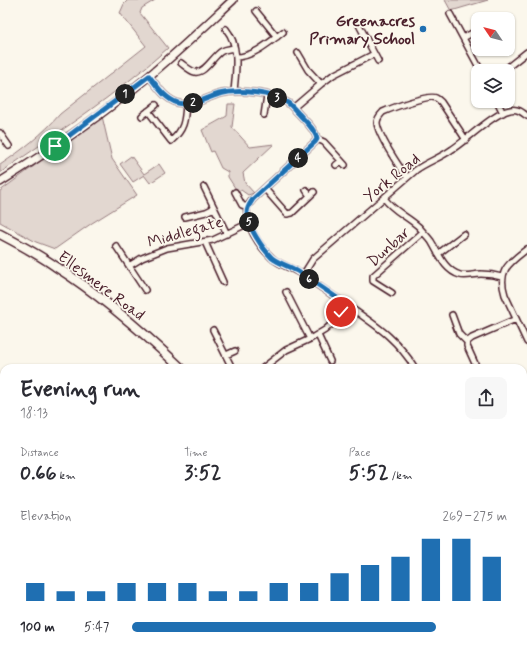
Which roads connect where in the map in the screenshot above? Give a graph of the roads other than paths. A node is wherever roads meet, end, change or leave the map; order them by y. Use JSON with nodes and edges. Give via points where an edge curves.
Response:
{"nodes":[{"id":1,"x":232,"y":0,"type":"edge"},
{"id":2,"x":256,"y":11,"type":"dead end"},
{"id":3,"x":450,"y":14,"type":"dead end"},
{"id":4,"x":358,"y":23,"type":"dead end"},
{"id":5,"x":226,"y":29,"type":"dead end"},
{"id":6,"x":283,"y":32,"type":"dead end"},
{"id":7,"x":471,"y":34,"type":"edge"},
{"id":8,"x":277,"y":37,"type":"junction"},
{"id":9,"x":463,"y":38,"type":"junction"},
{"id":10,"x":234,"y":48,"type":"junction"},
{"id":11,"x":527,"y":52,"type":"edge"},
{"id":12,"x":298,"y":53,"type":"dead end"},
{"id":13,"x":374,"y":54,"type":"junction"},
{"id":14,"x":236,"y":57,"type":"junction"},
{"id":15,"x":378,"y":61,"type":"dead end"},
{"id":16,"x":182,"y":63,"type":"dead end"},
{"id":17,"x":477,"y":64,"type":"edge"},
{"id":18,"x":512,"y":64,"type":"edge"},
{"id":19,"x":149,"y":76,"type":"junction"},
{"id":20,"x":321,"y":84,"type":"junction"},
{"id":21,"x":234,"y":92,"type":"junction"},
{"id":22,"x":267,"y":95,"type":"junction"},
{"id":23,"x":186,"y":104,"type":"junction"},
{"id":24,"x":156,"y":105,"type":"dead end"},
{"id":25,"x":293,"y":108,"type":"junction"},
{"id":26,"x":500,"y":108,"type":"edge"},
{"id":27,"x":148,"y":111,"type":"junction"},
{"id":28,"x":503,"y":113,"type":"junction"},
{"id":29,"x":264,"y":115,"type":"dead end"},
{"id":30,"x":142,"y":116,"type":"dead end"},
{"id":31,"x":527,"y":116,"type":"edge"},
{"id":32,"x":0,"y":133,"type":"edge"},
{"id":33,"x":317,"y":139,"type":"junction"},
{"id":34,"x":466,"y":140,"type":"junction"},
{"id":35,"x":9,"y":146,"type":"dead end"},
{"id":36,"x":336,"y":165,"type":"dead end"},
{"id":37,"x":407,"y":177,"type":"junction"},
{"id":38,"x":0,"y":182,"type":"edge"},
{"id":39,"x":204,"y":187,"type":"dead end"},
{"id":40,"x":264,"y":189,"type":"junction"},
{"id":41,"x":306,"y":190,"type":"dead end"},
{"id":42,"x":235,"y":192,"type":"dead end"},
{"id":43,"x":384,"y":198,"type":"junction"},
{"id":44,"x":247,"y":207,"type":"junction"},
{"id":45,"x":214,"y":208,"type":"junction"},
{"id":46,"x":185,"y":217,"type":"dead end"},
{"id":47,"x":249,"y":224,"type":"junction"},
{"id":48,"x":423,"y":232,"type":"junction"},
{"id":49,"x":0,"y":234,"type":"edge"},
{"id":50,"x":227,"y":234,"type":"junction"},
{"id":51,"x":464,"y":234,"type":"dead end"},
{"id":52,"x":205,"y":242,"type":"junction"},
{"id":53,"x":116,"y":246,"type":"dead end"},
{"id":54,"x":527,"y":249,"type":"edge"},
{"id":55,"x":438,"y":254,"type":"junction"},
{"id":56,"x":129,"y":266,"type":"junction"},
{"id":57,"x":303,"y":275,"type":"junction"},
{"id":58,"x":502,"y":277,"type":"junction"},
{"id":59,"x":223,"y":282,"type":"dead end"},
{"id":60,"x":145,"y":290,"type":"dead end"},
{"id":61,"x":286,"y":292,"type":"dead end"},
{"id":62,"x":392,"y":293,"type":"dead end"},
{"id":63,"x":346,"y":304,"type":"junction"},
{"id":64,"x":452,"y":315,"type":"dead end"},
{"id":65,"x":516,"y":319,"type":"junction"},
{"id":66,"x":213,"y":330,"type":"dead end"},
{"id":67,"x":318,"y":335,"type":"junction"},
{"id":68,"x":310,"y":339,"type":"junction"},
{"id":69,"x":467,"y":342,"type":"junction"},
{"id":70,"x":527,"y":342,"type":"edge"},
{"id":71,"x":235,"y":351,"type":"dead end"},
{"id":72,"x":226,"y":355,"type":"junction"},
{"id":73,"x":330,"y":361,"type":"dead end"},
{"id":74,"x":177,"y":364,"type":"edge"},
{"id":75,"x":230,"y":364,"type":"edge"},
{"id":76,"x":268,"y":364,"type":"edge"},
{"id":77,"x":413,"y":364,"type":"edge"},
{"id":78,"x":475,"y":364,"type":"edge"}],
"edges":[{"from":1,"to":19,"type":"street"},
{"from":2,"to":8,"type":"street"},
{"from":3,"to":9,"type":"street"},
{"from":4,"to":13,"type":"street"},
{"from":5,"to":10,"type":"street","via":[[231,34]]},
{"from":6,"to":8,"type":"street"},
{"from":7,"to":9,"type":"street"},
{"from":8,"to":14,"type":"street","via":[[246,56]]},
{"from":9,"to":17,"type":"street"},
{"from":10,"to":14,"type":"street"},
{"from":10,"to":16,"type":"street","via":[[222,51],[198,72],[190,70]]},
{"from":11,"to":18,"type":"street"},
{"from":12,"to":20,"type":"street","via":[[308,70]]},
{"from":13,"to":15,"type":"street"},
{"from":13,"to":20,"type":"street"},
{"from":14,"to":21,"type":"street"},
{"from":19,"to":23,"type":"street","via":[[168,98]]},
{"from":19,"to":38,"type":"street","via":[[84,126]]},
{"from":20,"to":25,"type":"street"},
{"from":21,"to":22,"type":"street"},
{"from":21,"to":23,"type":"street"},
{"from":22,"to":25,"type":"street","via":[[283,100]]},
{"from":22,"to":29,"type":"street"},
{"from":23,"to":27,"type":"street","via":[[182,128],[171,141]]},
{"from":24,"to":27,"type":"street"},
{"from":25,"to":33,"type":"street","via":[[315,132]]},
{"from":26,"to":28,"type":"street"},
{"from":27,"to":30,"type":"street"},
{"from":28,"to":31,"type":"street","via":[[516,110]]},
{"from":28,"to":34,"type":"street","name":"York Road"},
{"from":32,"to":35,"type":"street"},
{"from":33,"to":36,"type":"street","via":[[324,142],[343,163]]},
{"from":33,"to":40,"type":"street"},
{"from":34,"to":37,"type":"street","name":"York Road"},
{"from":34,"to":37,"type":"street","via":[[436,98],[417,100],[383,112],[377,122],[379,128],[394,159]]},
{"from":37,"to":43,"type":"street","name":"York Road"},
{"from":39,"to":45,"type":"street"},
{"from":40,"to":41,"type":"street","via":[[287,214],[292,213],[312,194]]},
{"from":40,"to":44,"type":"street"},
{"from":42,"to":44,"type":"street","via":[[242,205]]},
{"from":43,"to":48,"type":"street","via":[[389,206],[412,221]]},
{"from":43,"to":57,"type":"street","name":"York Road","via":[[313,259]]},
{"from":44,"to":47,"type":"street"},
{"from":45,"to":46,"type":"street"},
{"from":45,"to":50,"type":"street"},
{"from":47,"to":50,"type":"street","name":"Middlegate"},
{"from":47,"to":57,"type":"street","via":[[273,258]]},
{"from":48,"to":55,"type":"street"},
{"from":48,"to":62,"type":"street","name":"Dunbar","via":[[373,276],[374,281]]},
{"from":49,"to":74,"type":"main road","name":"Ellesmere Road","via":[[56,266],[142,332]]},
{"from":50,"to":52,"type":"street","name":"Middlegate"},
{"from":51,"to":55,"type":"street"},
{"from":52,"to":56,"type":"street","name":"Middlegate","via":[[166,248]]},
{"from":52,"to":59,"type":"street"},
{"from":53,"to":56,"type":"street"},
{"from":54,"to":58,"type":"street","via":[[510,262]]},
{"from":55,"to":58,"type":"street","via":[[452,272],[462,276],[481,274]]},
{"from":56,"to":60,"type":"street"},
{"from":57,"to":63,"type":"street"},
{"from":58,"to":65,"type":"street","via":[[505,295]]},
{"from":61,"to":68,"type":"street"},
{"from":63,"to":67,"type":"street","via":[[334,322]]},
{"from":63,"to":77,"type":"street","via":[[387,334]]},
{"from":64,"to":69,"type":"street","via":[[459,334]]},
{"from":65,"to":69,"type":"street"},
{"from":65,"to":70,"type":"street"},
{"from":66,"to":72,"type":"street"},
{"from":67,"to":68,"type":"street"},
{"from":67,"to":73,"type":"street"},
{"from":68,"to":76,"type":"street","via":[[286,350]]},
{"from":69,"to":78,"type":"street"},
{"from":71,"to":72,"type":"street"},
{"from":72,"to":75,"type":"street"}]}
